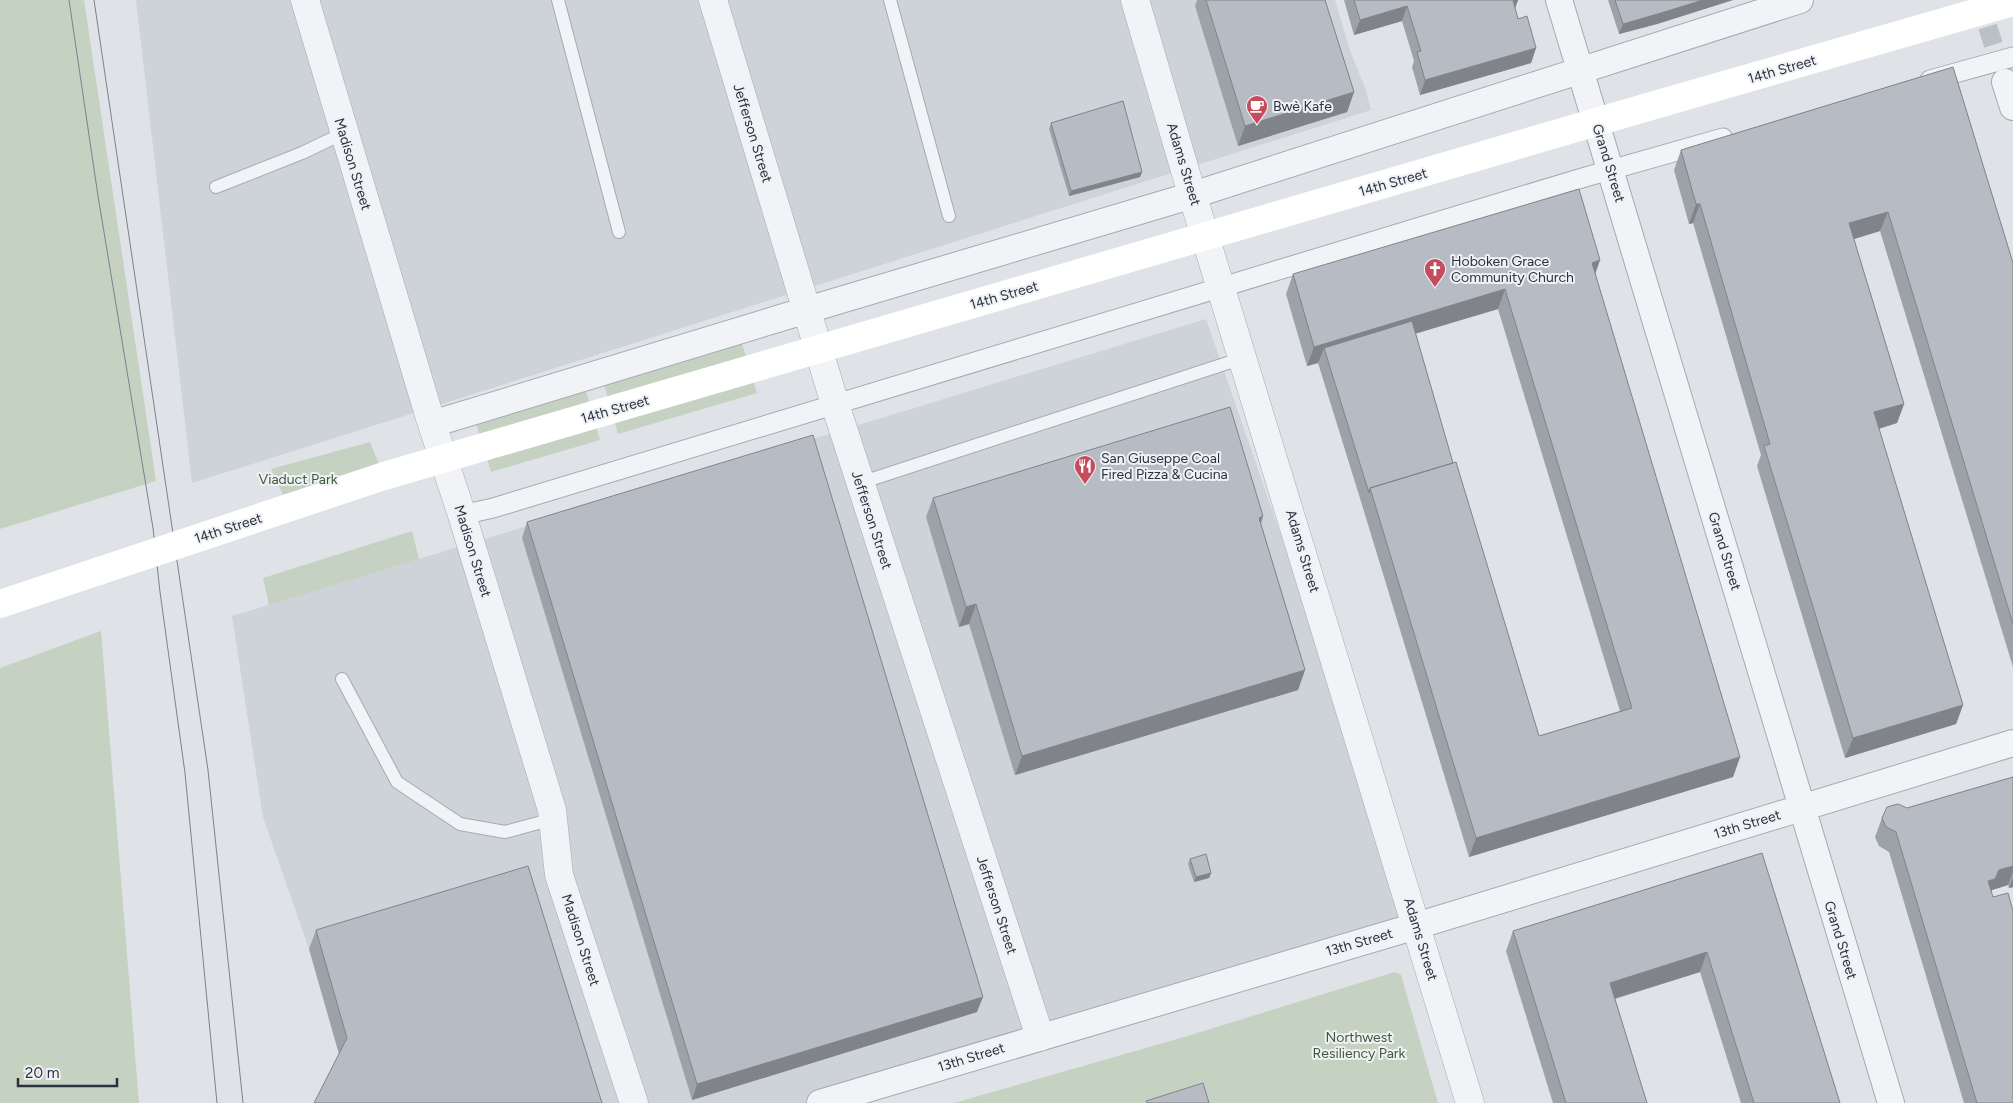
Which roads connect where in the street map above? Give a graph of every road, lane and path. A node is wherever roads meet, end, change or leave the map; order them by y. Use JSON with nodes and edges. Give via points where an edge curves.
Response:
{"nodes":[{"id":1,"x":304,"y":0,"type":"edge"},
{"id":2,"x":558,"y":0,"type":"edge"},
{"id":3,"x":713,"y":0,"type":"edge"},
{"id":4,"x":890,"y":0,"type":"edge"},
{"id":5,"x":1135,"y":0,"type":"edge"},
{"id":6,"x":1559,"y":0,"type":"edge"},
{"id":7,"x":1800,"y":0,"type":"edge"},
{"id":8,"x":2013,"y":2,"type":"edge"},
{"id":9,"x":2004,"y":64,"type":"edge"},
{"id":10,"x":1580,"y":70,"type":"junction"},
{"id":11,"x":1546,"y":74,"type":"dead end"},
{"id":12,"x":1916,"y":84,"type":"edge"},
{"id":13,"x":2013,"y":107,"type":"edge"},
{"id":14,"x":344,"y":133,"type":"junction"},
{"id":15,"x":1741,"y":133,"type":"edge"},
{"id":16,"x":1611,"y":170,"type":"junction"},
{"id":17,"x":216,"y":187,"type":"dead end"},
{"id":18,"x":1191,"y":189,"type":"junction"},
{"id":19,"x":950,"y":216,"type":"dead end"},
{"id":20,"x":619,"y":232,"type":"dead end"},
{"id":21,"x":1222,"y":287,"type":"junction"},
{"id":22,"x":806,"y":306,"type":"junction"},
{"id":23,"x":1244,"y":358,"type":"junction"},
{"id":24,"x":835,"y":404,"type":"junction"},
{"id":25,"x":430,"y":420,"type":"junction"},
{"id":26,"x":860,"y":482,"type":"junction"},
{"id":27,"x":462,"y":516,"type":"junction"},
{"id":28,"x":0,"y":604,"type":"edge"},
{"id":29,"x":342,"y":679,"type":"dead end"},
{"id":30,"x":2013,"y":743,"type":"edge"},
{"id":31,"x":1800,"y":807,"type":"junction"},
{"id":32,"x":553,"y":819,"type":"junction"},
{"id":33,"x":1416,"y":926,"type":"junction"},
{"id":34,"x":1040,"y":1037,"type":"junction"},
{"id":35,"x":634,"y":1103,"type":"edge"},
{"id":36,"x":820,"y":1103,"type":"edge"},
{"id":37,"x":1470,"y":1103,"type":"edge"},
{"id":38,"x":1890,"y":1103,"type":"edge"}],
"edges":[{"from":1,"to":14,"type":"street","name":"Madison Street"},
{"from":2,"to":20,"type":"lane"},
{"from":3,"to":22,"type":"street","name":"Jefferson Street"},
{"from":4,"to":19,"type":"lane"},
{"from":5,"to":18,"type":"street","name":"Adams Street"},
{"from":6,"to":10,"type":"street","name":"Grand Street"},
{"from":7,"to":10,"type":"street"},
{"from":8,"to":28,"type":"main road","name":"14th Street","bridge":true,"via":[[384,476]]},
{"from":9,"to":12,"type":"street"},
{"from":9,"to":13,"type":"street"},
{"from":10,"to":16,"type":"street","name":"Grand Street"},
{"from":10,"to":18,"type":"street"},
{"from":11,"to":18,"type":"street"},
{"from":14,"to":17,"type":"lane"},
{"from":14,"to":25,"type":"street","name":"Madison Street"},
{"from":15,"to":16,"type":"street"},
{"from":16,"to":21,"type":"street"},
{"from":16,"to":31,"type":"street","name":"Grand Street"},
{"from":18,"to":21,"type":"street","name":"Adams Street"},
{"from":18,"to":22,"type":"street"},
{"from":21,"to":23,"type":"street","name":"Adams Street"},
{"from":21,"to":24,"type":"street"},
{"from":22,"to":24,"type":"street","name":"Jefferson Street"},
{"from":22,"to":25,"type":"street"},
{"from":23,"to":26,"type":"lane"},
{"from":23,"to":33,"type":"street","name":"Adams Street"},
{"from":24,"to":26,"type":"street","name":"Jefferson Street"},
{"from":24,"to":27,"type":"street"},
{"from":25,"to":27,"type":"street","name":"Madison Street"},
{"from":26,"to":34,"type":"street","name":"Jefferson Street"},
{"from":27,"to":32,"type":"street","name":"Madison Street"},
{"from":29,"to":32,"type":"lane","via":[[397,782],[460,824],[505,832]]},
{"from":30,"to":31,"type":"street","name":"13th Street"},
{"from":31,"to":33,"type":"street","name":"13th Street"},
{"from":31,"to":38,"type":"street","name":"Grand Street"},
{"from":32,"to":35,"type":"street","name":"Madison Street","via":[[559,875]]},
{"from":33,"to":34,"type":"street","name":"13th Street"},
{"from":33,"to":37,"type":"street","name":"Adams Street"},
{"from":34,"to":36,"type":"street","name":"13th Street"}]}
